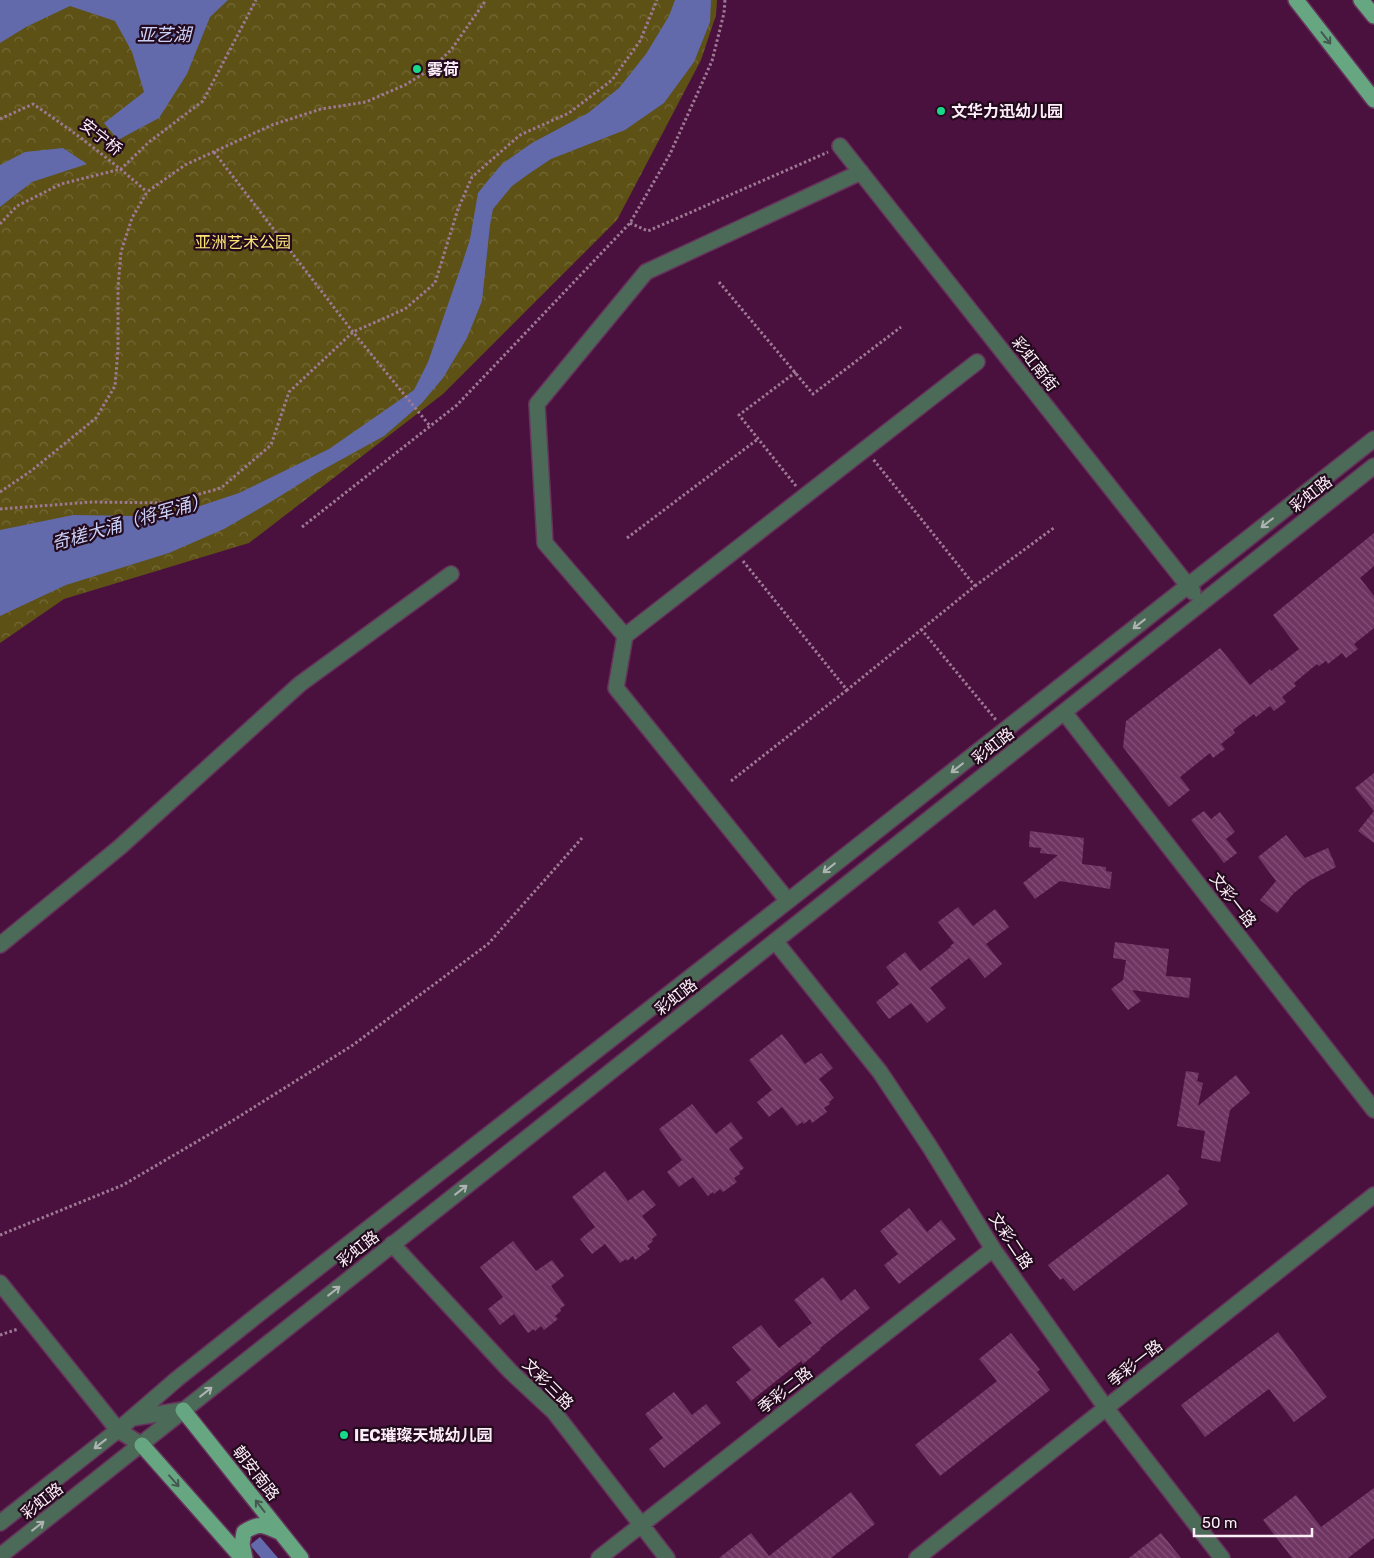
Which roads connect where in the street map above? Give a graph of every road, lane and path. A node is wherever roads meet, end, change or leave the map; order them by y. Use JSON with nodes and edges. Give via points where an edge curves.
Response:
{"nodes":[{"id":1,"x":256,"y":0,"type":"edge"},
{"id":2,"x":486,"y":0,"type":"edge"},
{"id":3,"x":657,"y":0,"type":"edge"},
{"id":4,"x":725,"y":0,"type":"edge"},
{"id":5,"x":1296,"y":0,"type":"edge"},
{"id":6,"x":1361,"y":0,"type":"edge"},
{"id":7,"x":1374,"y":16,"type":"edge"},
{"id":8,"x":1374,"y":100,"type":"edge"},
{"id":9,"x":0,"y":119,"type":"edge"},
{"id":10,"x":840,"y":146,"type":"joint"},
{"id":11,"x":214,"y":152,"type":"junction"},
{"id":12,"x":121,"y":169,"type":"junction"},
{"id":13,"x":861,"y":172,"type":"junction"},
{"id":14,"x":147,"y":192,"type":"junction"},
{"id":15,"x":630,"y":223,"type":"junction"},
{"id":16,"x":0,"y":224,"type":"edge"},
{"id":17,"x":719,"y":282,"type":"dead end"},
{"id":18,"x":901,"y":327,"type":"dead end"},
{"id":19,"x":354,"y":332,"type":"junction"},
{"id":20,"x":977,"y":362,"type":"dead end"},
{"id":21,"x":796,"y":372,"type":"junction"},
{"id":22,"x":430,"y":426,"type":"junction"},
{"id":23,"x":758,"y":439,"type":"junction"},
{"id":24,"x":1374,"y":439,"type":"edge"},
{"id":25,"x":865,"y":450,"type":"junction"},
{"id":26,"x":1374,"y":466,"type":"edge"},
{"id":27,"x":0,"y":492,"type":"edge"},
{"id":28,"x":804,"y":497,"type":"junction"},
{"id":29,"x":0,"y":509,"type":"edge"},
{"id":30,"x":302,"y":527,"type":"dead end"},
{"id":31,"x":1055,"y":527,"type":"dead end"},
{"id":32,"x":627,"y":538,"type":"dead end"},
{"id":33,"x":735,"y":550,"type":"junction"},
{"id":34,"x":451,"y":574,"type":"dead end"},
{"id":35,"x":1188,"y":585,"type":"junction"},
{"id":36,"x":975,"y":586,"type":"junction"},
{"id":37,"x":1202,"y":603,"type":"junction"},
{"id":38,"x":921,"y":629,"type":"junction"},
{"id":39,"x":625,"y":636,"type":"junction"},
{"id":40,"x":847,"y":690,"type":"junction"},
{"id":41,"x":1064,"y":712,"type":"junction"},
{"id":42,"x":1004,"y":731,"type":"junction"},
{"id":43,"x":731,"y":781,"type":"dead end"},
{"id":44,"x":582,"y":838,"type":"dead end"},
{"id":45,"x":788,"y":901,"type":"junction"},
{"id":46,"x":775,"y":941,"type":"junction"},
{"id":47,"x":0,"y":946,"type":"edge"},
{"id":48,"x":1374,"y":1110,"type":"edge"},
{"id":49,"x":1374,"y":1196,"type":"edge"},
{"id":50,"x":0,"y":1235,"type":"edge"},
{"id":51,"x":392,"y":1244,"type":"junction"},
{"id":52,"x":993,"y":1249,"type":"junction"},
{"id":53,"x":0,"y":1283,"type":"edge"},
{"id":54,"x":1106,"y":1408,"type":"junction"},
{"id":55,"x":183,"y":1410,"type":"junction"},
{"id":56,"x":132,"y":1418,"type":"junction"},
{"id":57,"x":118,"y":1430,"type":"junction"},
{"id":58,"x":142,"y":1445,"type":"junction"},
{"id":59,"x":0,"y":1523,"type":"edge"},
{"id":60,"x":641,"y":1525,"type":"junction"},
{"id":61,"x":280,"y":1532,"type":"junction"},
{"id":62,"x":0,"y":1556,"type":"edge"},
{"id":63,"x":244,"y":1558,"type":"edge"},
{"id":64,"x":301,"y":1558,"type":"edge"},
{"id":65,"x":599,"y":1558,"type":"edge"},
{"id":66,"x":667,"y":1558,"type":"edge"},
{"id":67,"x":917,"y":1558,"type":"edge"},
{"id":68,"x":1222,"y":1558,"type":"edge"}],
"edges":[{"from":1,"to":12,"type":"path","via":[[203,101],[149,142]]},
{"from":2,"to":11,"type":"path","via":[[451,50],[431,69],[406,85],[366,102],[322,109],[272,125]]},
{"from":3,"to":19,"type":"path","via":[[640,41],[612,80],[569,113],[520,134],[472,177],[458,209],[435,282],[405,309]]},
{"from":4,"to":15,"type":"path","via":[[712,61],[670,154]]},
{"from":5,"to":8,"type":"main road","one_way":true},
{"from":6,"to":7,"type":"main road"},
{"from":9,"to":12,"type":"path","name":"安宁桥","via":[[33,104]]},
{"from":10,"to":13,"type":"street","name":"彩虹南街"},
{"from":10,"to":15,"type":"path","via":[[648,231]]},
{"from":11,"to":14,"type":"path","via":[[185,165]]},
{"from":11,"to":19,"type":"path"},
{"from":12,"to":14,"type":"path","name":"安宁桥"},
{"from":12,"to":16,"type":"path","via":[[61,184],[17,206]]},
{"from":13,"to":35,"type":"street","name":"彩虹南街"},
{"from":13,"to":39,"type":"street","via":[[646,272],[537,404],[546,543]]},
{"from":14,"to":27,"type":"path","via":[[132,218],[121,252],[115,386],[96,418],[32,471]]},
{"from":15,"to":22,"type":"path","via":[[457,405]]},
{"from":17,"to":21,"type":"path"},
{"from":18,"to":21,"type":"path","via":[[813,394]]},
{"from":19,"to":22,"type":"path"},
{"from":19,"to":29,"type":"path","via":[[289,392],[271,445],[221,488],[168,503],[92,502]]},
{"from":20,"to":25,"type":"street"},
{"from":21,"to":23,"type":"path","via":[[739,415]]},
{"from":22,"to":30,"type":"path"},
{"from":23,"to":28,"type":"path"},
{"from":23,"to":32,"type":"path"},
{"from":24,"to":35,"type":"street","name":"彩虹路","one_way":true},
{"from":25,"to":28,"type":"street"},
{"from":25,"to":36,"type":"path"},
{"from":26,"to":37,"type":"street","name":"彩虹路"},
{"from":28,"to":33,"type":"street"},
{"from":31,"to":36,"type":"path"},
{"from":33,"to":39,"type":"street"},
{"from":33,"to":40,"type":"path"},
{"from":34,"to":47,"type":"street","via":[[300,684],[120,848]]},
{"from":35,"to":37,"type":"street","name":"彩虹南街"},
{"from":35,"to":42,"type":"street","name":"彩虹路","one_way":true},
{"from":36,"to":38,"type":"path"},
{"from":37,"to":41,"type":"street","name":"彩虹路"},
{"from":38,"to":40,"type":"path"},
{"from":38,"to":42,"type":"path"},
{"from":39,"to":45,"type":"street","via":[[616,688]]},
{"from":40,"to":43,"type":"path"},
{"from":41,"to":46,"type":"street","name":"彩虹路"},
{"from":41,"to":48,"type":"street","name":"文彩一路"},
{"from":42,"to":45,"type":"street","name":"彩虹路","one_way":true},
{"from":44,"to":50,"type":"path","via":[[488,944],[353,1045],[123,1185]]},
{"from":45,"to":56,"type":"street","name":"彩虹路","via":[[260,1313]]},
{"from":51,"to":46,"type":"street","name":"彩虹路","one_way":true},
{"from":46,"to":52,"type":"street","name":"文彩二路","via":[[880,1072]]},
{"from":49,"to":54,"type":"street","name":"季彩一路"},
{"from":55,"to":51,"type":"street","name":"彩虹路","one_way":true},
{"from":51,"to":60,"type":"street","name":"文彩三路","via":[[510,1371],[554,1412]]},
{"from":52,"to":54,"type":"street","name":"文彩二路"},
{"from":52,"to":60,"type":"street","name":"季彩二路"},
{"from":53,"to":57,"type":"street"},
{"from":54,"to":67,"type":"street","name":"季彩一路"},
{"from":54,"to":68,"type":"street","name":"文彩二路"},
{"from":55,"to":56,"type":"street"},
{"from":55,"to":58,"type":"street","name":"彩虹路"},
{"from":61,"to":55,"type":"main road","name":"朝安南路","one_way":true},
{"from":56,"to":57,"type":"street","name":"彩虹路"},
{"from":57,"to":58,"type":"street"},
{"from":57,"to":59,"type":"street","name":"彩虹路","one_way":true},
{"from":62,"to":58,"type":"street","name":"彩虹路","one_way":true},
{"from":58,"to":63,"type":"main road","one_way":true},
{"from":60,"to":65,"type":"street","name":"季彩二路"},
{"from":60,"to":66,"type":"street","name":"文彩三路"},
{"from":61,"to":63,"type":"main road","via":[[254,1525],[244,1532]]},
{"from":61,"to":64,"type":"main road","name":"朝安南路"}]}
